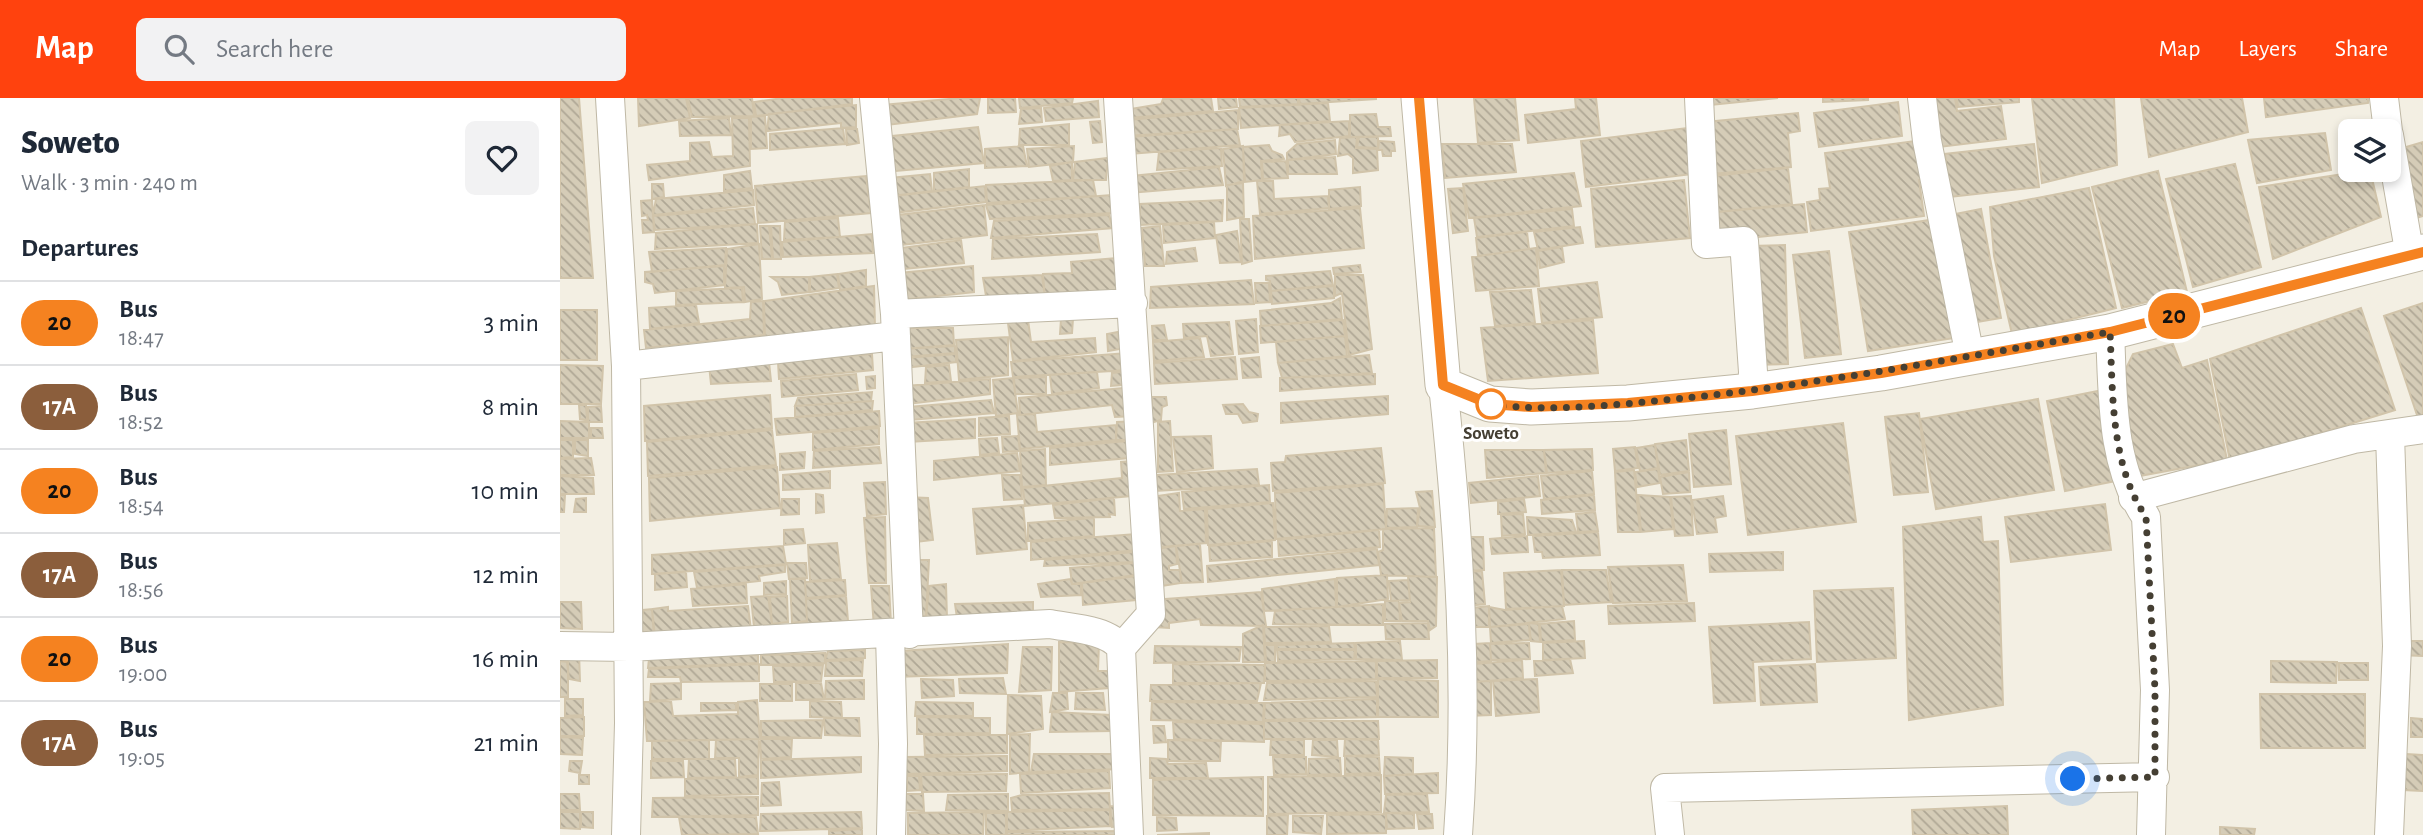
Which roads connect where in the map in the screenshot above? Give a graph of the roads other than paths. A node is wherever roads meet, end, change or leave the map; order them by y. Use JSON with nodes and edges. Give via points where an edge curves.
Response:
{"nodes":[{"id":1,"x":610,"y":98,"type":"edge"},
{"id":2,"x":874,"y":98,"type":"edge"},
{"id":3,"x":1118,"y":98,"type":"edge"},
{"id":4,"x":1419,"y":98,"type":"edge"},
{"id":5,"x":1699,"y":98,"type":"edge"},
{"id":6,"x":1922,"y":98,"type":"edge"},
{"id":7,"x":2384,"y":98,"type":"edge"},
{"id":8,"x":2386,"y":119,"type":"edge"},
{"id":9,"x":2399,"y":182,"type":"edge"},
{"id":10,"x":2416,"y":254,"type":"edge"},
{"id":11,"x":1133,"y":303,"type":"junction"},
{"id":12,"x":895,"y":325,"type":"junction"},
{"id":13,"x":2110,"y":332,"type":"junction"},
{"id":14,"x":1970,"y":356,"type":"junction"},
{"id":15,"x":626,"y":366,"type":"junction"},
{"id":16,"x":1443,"y":385,"type":"junction"},
{"id":17,"x":1752,"y":391,"type":"junction"},
{"id":18,"x":2423,"y":429,"type":"edge"},
{"id":19,"x":2390,"y":435,"type":"junction"},
{"id":20,"x":2133,"y":498,"type":"junction"},
{"id":21,"x":899,"y":634,"type":"junction"},
{"id":22,"x":560,"y":646,"type":"edge"},
{"id":23,"x":629,"y":647,"type":"junction"},
{"id":24,"x":1121,"y":648,"type":"junction"},
{"id":25,"x":2155,"y":777,"type":"junction"},
{"id":26,"x":626,"y":835,"type":"edge"},
{"id":27,"x":891,"y":835,"type":"edge"},
{"id":28,"x":1129,"y":835,"type":"edge"},
{"id":29,"x":1458,"y":835,"type":"edge"},
{"id":30,"x":1670,"y":835,"type":"edge"},
{"id":31,"x":2151,"y":835,"type":"edge"},
{"id":32,"x":2389,"y":835,"type":"edge"}],
"edges":[{"from":1,"to":15,"type":"street"},
{"from":2,"to":12,"type":"street"},
{"from":3,"to":11,"type":"street"},
{"from":4,"to":16,"type":"street"},
{"from":5,"to":17,"type":"street","via":[[1706,244],[1744,241]]},
{"from":6,"to":14,"type":"street"},
{"from":7,"to":8,"type":"street"},
{"from":9,"to":10,"type":"street"},
{"from":10,"to":13,"type":"street"},
{"from":11,"to":12,"type":"street"},
{"from":11,"to":24,"type":"street","via":[[1151,614]]},
{"from":12,"to":15,"type":"street"},
{"from":12,"to":21,"type":"street"},
{"from":13,"to":14,"type":"street"},
{"from":13,"to":20,"type":"street","via":[[2115,429]]},
{"from":14,"to":17,"type":"street"},
{"from":15,"to":23,"type":"street"},
{"from":16,"to":17,"type":"street","via":[[1490,404],[1531,407]]},
{"from":16,"to":29,"type":"street","via":[[1460,593],[1463,742]]},
{"from":18,"to":19,"type":"street"},
{"from":19,"to":20,"type":"street","via":[[2354,439]]},
{"from":19,"to":32,"type":"street","via":[[2397,646]]},
{"from":20,"to":25,"type":"street","via":[[2146,517],[2149,555]]},
{"from":21,"to":23,"type":"street"},
{"from":21,"to":24,"type":"street","via":[[1050,624],[1116,641]]},
{"from":21,"to":27,"type":"street"},
{"from":22,"to":23,"type":"street"},
{"from":23,"to":26,"type":"street"},
{"from":24,"to":28,"type":"street"},
{"from":25,"to":30,"type":"street","via":[[1665,788]]},
{"from":25,"to":31,"type":"street"}]}
